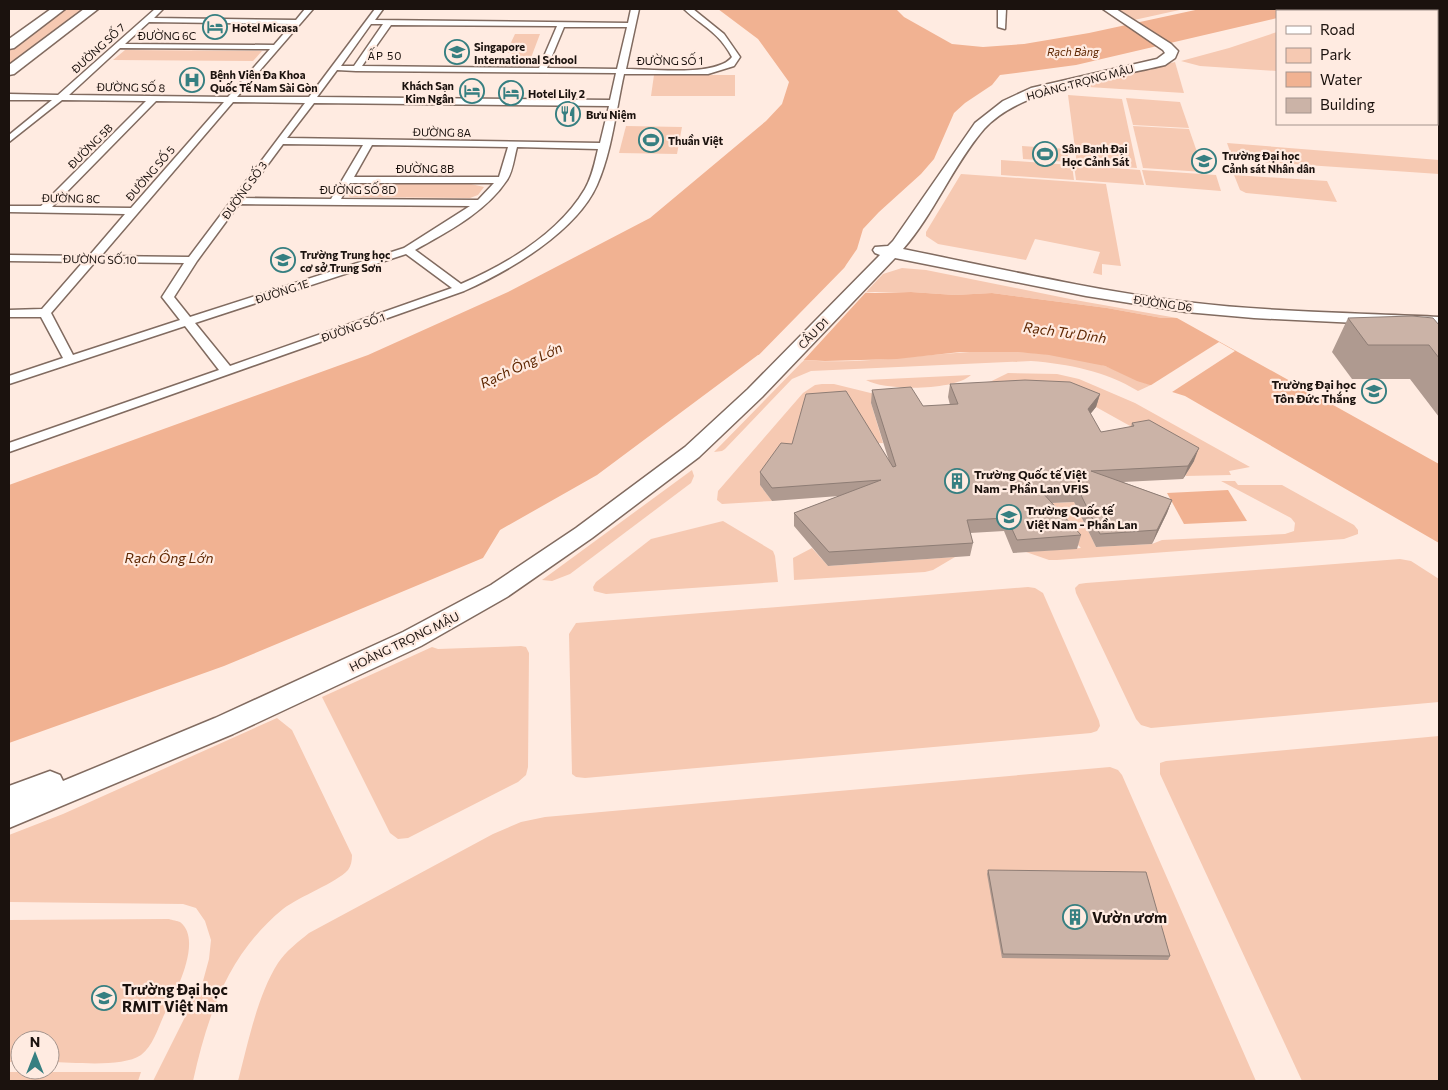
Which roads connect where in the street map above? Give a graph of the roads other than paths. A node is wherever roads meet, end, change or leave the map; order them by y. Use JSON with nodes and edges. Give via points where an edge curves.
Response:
{"nodes":[{"id":1,"x":59,"y":9,"type":"edge"},
{"id":2,"x":92,"y":9,"type":"edge"},
{"id":3,"x":159,"y":9,"type":"edge"},
{"id":4,"x":309,"y":9,"type":"edge"},
{"id":5,"x":379,"y":9,"type":"edge"},
{"id":6,"x":635,"y":9,"type":"edge"},
{"id":7,"x":688,"y":9,"type":"edge"},
{"id":8,"x":1002,"y":9,"type":"edge"},
{"id":9,"x":1096,"y":9,"type":"edge"},
{"id":10,"x":1115,"y":15,"type":"edge"},
{"id":11,"x":146,"y":20,"type":"junction"},
{"id":12,"x":298,"y":22,"type":"junction"},
{"id":13,"x":368,"y":22,"type":"junction"},
{"id":14,"x":388,"y":23,"type":"junction"},
{"id":15,"x":561,"y":25,"type":"junction"},
{"id":16,"x":631,"y":25,"type":"junction"},
{"id":17,"x":1002,"y":27,"type":"dead end"},
{"id":18,"x":9,"y":45,"type":"edge"},
{"id":19,"x":118,"y":46,"type":"junction"},
{"id":20,"x":352,"y":46,"type":"junction"},
{"id":21,"x":372,"y":46,"type":"junction"},
{"id":22,"x":276,"y":47,"type":"junction"},
{"id":23,"x":334,"y":68,"type":"junction"},
{"id":24,"x":356,"y":69,"type":"junction"},
{"id":25,"x":542,"y":70,"type":"junction"},
{"id":26,"x":620,"y":71,"type":"junction"},
{"id":27,"x":9,"y":72,"type":"edge"},
{"id":28,"x":9,"y":97,"type":"edge"},
{"id":29,"x":54,"y":100,"type":"junction"},
{"id":30,"x":151,"y":101,"type":"junction"},
{"id":31,"x":9,"y":102,"type":"edge"},
{"id":32,"x":229,"y":102,"type":"junction"},
{"id":33,"x":309,"y":102,"type":"junction"},
{"id":34,"x":612,"y":105,"type":"junction"},
{"id":35,"x":9,"y":140,"type":"edge"},
{"id":36,"x":280,"y":141,"type":"junction"},
{"id":37,"x":369,"y":142,"type":"junction"},
{"id":38,"x":513,"y":144,"type":"junction"},
{"id":39,"x":603,"y":146,"type":"junction"},
{"id":40,"x":348,"y":180,"type":"junction"},
{"id":41,"x":502,"y":180,"type":"junction"},
{"id":42,"x":236,"y":201,"type":"junction"},
{"id":43,"x":335,"y":202,"type":"junction"},
{"id":44,"x":480,"y":203,"type":"junction"},
{"id":45,"x":9,"y":210,"type":"edge"},
{"id":46,"x":43,"y":210,"type":"junction"},
{"id":47,"x":134,"y":211,"type":"junction"},
{"id":48,"x":888,"y":247,"type":"junction"},
{"id":49,"x":408,"y":250,"type":"junction"},
{"id":50,"x":9,"y":258,"type":"edge"},
{"id":51,"x":92,"y":259,"type":"junction"},
{"id":52,"x":192,"y":260,"type":"junction"},
{"id":53,"x":864,"y":272,"type":"joint"},
{"id":54,"x":460,"y":289,"type":"junction"},
{"id":55,"x":1252,"y":308,"type":"junction"},
{"id":56,"x":1439,"y":311,"type":"edge"},
{"id":57,"x":9,"y":313,"type":"edge"},
{"id":58,"x":45,"y":313,"type":"junction"},
{"id":59,"x":188,"y":321,"type":"junction"},
{"id":60,"x":1439,"y":322,"type":"edge"},
{"id":61,"x":70,"y":360,"type":"junction"},
{"id":62,"x":227,"y":371,"type":"junction"},
{"id":63,"x":9,"y":380,"type":"edge"},
{"id":64,"x":749,"y":390,"type":"joint"},
{"id":65,"x":9,"y":448,"type":"edge"},
{"id":66,"x":493,"y":586,"type":"junction"},
{"id":67,"x":9,"y":798,"type":"edge"},
{"id":68,"x":9,"y":816,"type":"edge"}],
"edges":[{"from":1,"to":18,"type":"main road"},
{"from":2,"to":27,"type":"main road"},
{"from":3,"to":11,"type":"street","name":"ĐƯỜNG SỐ 7"},
{"from":4,"to":12,"type":"street","name":"ĐƯỜNG SỐ 5"},
{"from":5,"to":13,"type":"street","name":"ĐƯỜNG SỐ 3"},
{"from":6,"to":16,"type":"street","name":"ĐƯỜNG SỐ 1"},
{"from":7,"to":26,"type":"street","name":"ĐƯỜNG SỐ 1","via":[[728,41],[736,57],[731,64],[708,72]]},
{"from":8,"to":17,"type":"street"},
{"from":9,"to":10,"type":"main road","name":"HOÀNG TRỌNG MẬU"},
{"from":10,"to":48,"type":"main road","name":"HOÀNG TRỌNG MẬU","via":[[1167,47],[1172,51],[1171,55],[1162,62],[1093,74],[1036,91],[1008,104],[980,126]]},
{"from":11,"to":12,"type":"street"},
{"from":11,"to":19,"type":"street","name":"ĐƯỜNG SỐ 7"},
{"from":12,"to":22,"type":"street","name":"ĐƯỜNG SỐ 5"},
{"from":13,"to":14,"type":"street"},
{"from":13,"to":20,"type":"street","name":"ĐƯỜNG SỐ 3"},
{"from":14,"to":15,"type":"street"},
{"from":14,"to":21,"type":"street"},
{"from":15,"to":16,"type":"street"},
{"from":15,"to":25,"type":"street"},
{"from":16,"to":26,"type":"street","name":"ĐƯỜNG SỐ 1"},
{"from":19,"to":22,"type":"street","name":"ĐƯỜNG 6C"},
{"from":19,"to":29,"type":"street","name":"ĐƯỜNG SỐ 7"},
{"from":20,"to":21,"type":"street"},
{"from":20,"to":23,"type":"street","name":"ĐƯỜNG SỐ 3"},
{"from":21,"to":24,"type":"street"},
{"from":22,"to":32,"type":"street","name":"ĐƯỜNG SỐ 5"},
{"from":23,"to":24,"type":"street"},
{"from":23,"to":33,"type":"street","name":"ĐƯỜNG SỐ 3"},
{"from":24,"to":25,"type":"street"},
{"from":25,"to":26,"type":"street"},
{"from":26,"to":34,"type":"street","name":"ĐƯỜNG SỐ 1"},
{"from":28,"to":29,"type":"street","name":"ĐƯỜNG SỐ 8"},
{"from":29,"to":30,"type":"street","name":"ĐƯỜNG SỐ 8"},
{"from":29,"to":31,"type":"street","name":"ĐƯỜNG SỐ 8"},
{"from":29,"to":35,"type":"street"},
{"from":30,"to":32,"type":"street","name":"ĐƯỜNG SỐ 8"},
{"from":30,"to":46,"type":"street","name":"ĐƯỜNG 5B"},
{"from":32,"to":33,"type":"street","name":"ĐƯỜNG SỐ 8"},
{"from":32,"to":47,"type":"street","name":"ĐƯỜNG SỐ 5"},
{"from":33,"to":34,"type":"street","name":"ĐƯỜNG SỐ 8"},
{"from":33,"to":36,"type":"street","name":"ĐƯỜNG SỐ 3"},
{"from":34,"to":39,"type":"street","name":"ĐƯỜNG SỐ 1"},
{"from":36,"to":37,"type":"street","name":"ĐƯỜNG 8A"},
{"from":36,"to":42,"type":"street","name":"ĐƯỜNG SỐ 3"},
{"from":37,"to":38,"type":"street","name":"ĐƯỜNG 8A"},
{"from":37,"to":40,"type":"street"},
{"from":38,"to":39,"type":"street","name":"ĐƯỜNG 8A"},
{"from":38,"to":41,"type":"street","name":"ĐƯỜNG 1E"},
{"from":39,"to":54,"type":"street","name":"ĐƯỜNG SỐ 1","via":[[599,167],[589,190],[575,210],[506,267]]},
{"from":40,"to":41,"type":"street","name":"ĐƯỜNG 8B"},
{"from":40,"to":43,"type":"street"},
{"from":41,"to":44,"type":"street","name":"ĐƯỜNG 1E"},
{"from":42,"to":43,"type":"street","name":"ĐƯỜNG SỐ 8D"},
{"from":42,"to":52,"type":"street","name":"ĐƯỜNG SỐ 3"},
{"from":43,"to":44,"type":"street","name":"ĐƯỜNG SỐ 8D"},
{"from":44,"to":49,"type":"street","name":"ĐƯỜNG 1E"},
{"from":45,"to":46,"type":"street","name":"ĐƯỜNG 8C"},
{"from":46,"to":47,"type":"street","name":"ĐƯỜNG 8C"},
{"from":47,"to":51,"type":"street","name":"ĐƯỜNG SỐ 5"},
{"from":48,"to":53,"type":"main road","name":"HOÀNG TRỌNG MẬU"},
{"from":48,"to":55,"type":"main road","name":"ĐƯỜNG D6","via":[[1086,292],[1186,307]]},
{"from":49,"to":54,"type":"street"},
{"from":49,"to":59,"type":"street","name":"ĐƯỜNG 1E"},
{"from":50,"to":51,"type":"street","name":"ĐƯỜNG SỐ 10"},
{"from":51,"to":52,"type":"street","name":"ĐƯỜNG SỐ 10"},
{"from":51,"to":58,"type":"street","name":"ĐƯỜNG SỐ 5"},
{"from":52,"to":59,"type":"street","name":"ĐƯỜNG SỐ 3","via":[[168,297]]},
{"from":53,"to":64,"type":"main road","name":"CẦU D1"},
{"from":54,"to":62,"type":"street","name":"ĐƯỜNG SỐ 1"},
{"from":55,"to":56,"type":"main road","name":"ĐƯỜNG D6"},
{"from":55,"to":60,"type":"main road","name":"ĐƯỜNG D6"},
{"from":57,"to":58,"type":"street"},
{"from":58,"to":61,"type":"street"},
{"from":59,"to":61,"type":"street","name":"ĐƯỜNG 1E"},
{"from":59,"to":62,"type":"street","name":"ĐƯỜNG SỐ 3"},
{"from":61,"to":63,"type":"street","name":"ĐƯỜNG 1E"},
{"from":62,"to":65,"type":"street","name":"ĐƯỜNG SỐ 1"},
{"from":64,"to":66,"type":"main road","name":"HOÀNG TRỌNG MẬU","via":[[584,533]]},
{"from":66,"to":67,"type":"main road","name":"HOÀNG TRỌNG MẬU","via":[[183,727]]},
{"from":66,"to":68,"type":"main road","name":"HOÀNG TRỌNG MẬU","via":[[412,639],[224,726]]}]}
